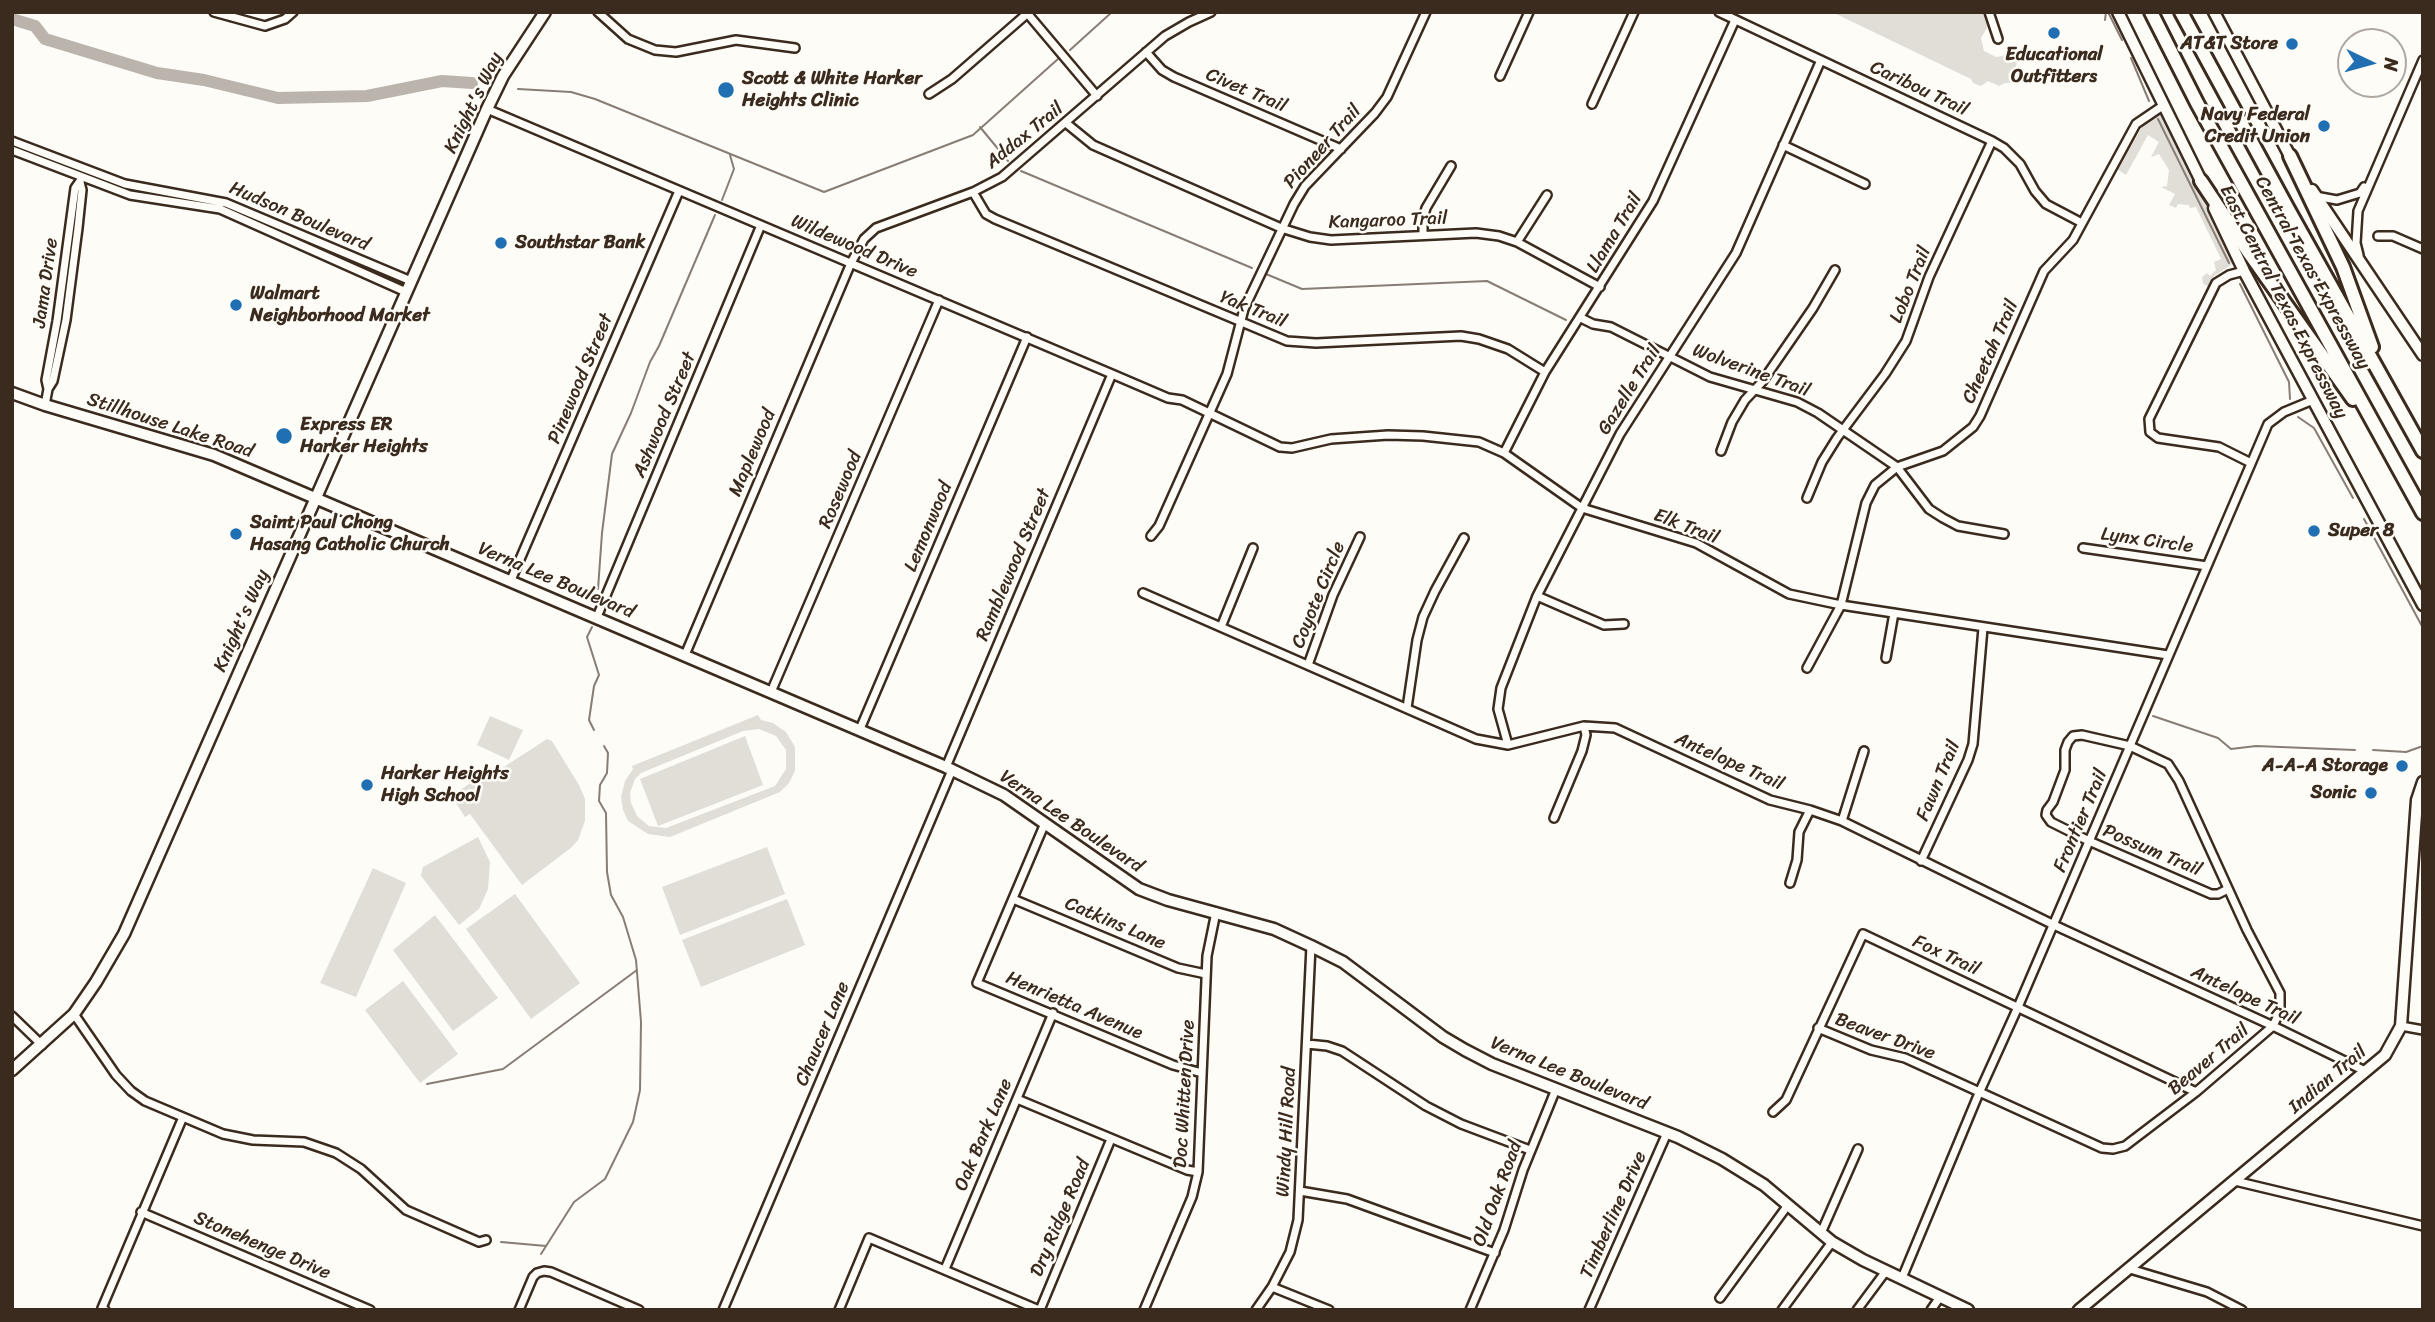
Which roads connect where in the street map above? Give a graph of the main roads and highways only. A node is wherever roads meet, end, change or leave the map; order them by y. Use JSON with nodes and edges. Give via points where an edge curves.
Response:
{"nodes":[{"id":1,"x":545,"y":12,"type":"edge"},
{"id":2,"x":2118,"y":12,"type":"edge"},
{"id":3,"x":2151,"y":12,"type":"edge"},
{"id":4,"x":2181,"y":12,"type":"edge"},
{"id":5,"x":2214,"y":12,"type":"edge"},
{"id":6,"x":2290,"y":156,"type":"junction"},
{"id":7,"x":2201,"y":181,"type":"junction"},
{"id":8,"x":2423,"y":355,"type":"edge"},
{"id":9,"x":2383,"y":381,"type":"junction"},
{"id":10,"x":12,"y":393,"type":"edge"},
{"id":11,"x":2367,"y":413,"type":"junction"},
{"id":12,"x":2423,"y":451,"type":"edge"},
{"id":13,"x":315,"y":497,"type":"junction"},
{"id":14,"x":2423,"y":513,"type":"edge"},
{"id":15,"x":2423,"y":605,"type":"edge"},
{"id":16,"x":2423,"y":782,"type":"edge"},
{"id":17,"x":12,"y":1070,"type":"edge"},
{"id":18,"x":1968,"y":1310,"type":"edge"},
{"id":19,"x":2079,"y":1310,"type":"edge"}],
"edges":[{"from":1,"to":13,"type":"main road","name":"Knight's Way","via":[[487,109]]},
{"from":2,"to":7,"type":"main road","name":"East Central Texas Expressway"},
{"from":3,"to":11,"type":"highway","name":"Central Texas Expressway"},
{"from":4,"to":9,"type":"highway","name":"Central Texas Expressway"},
{"from":5,"to":6,"type":"main road"},
{"from":6,"to":8,"type":"main road"},
{"from":6,"to":9,"type":"highway","via":[[2343,267]]},
{"from":7,"to":11,"type":"highway","via":[[2348,395]]},
{"from":7,"to":15,"type":"main road","name":"East Central Texas Expressway","via":[[2244,271]]},
{"from":9,"to":12,"type":"highway","name":"Central Texas Expressway"},
{"from":10,"to":13,"type":"main road","name":"Stillhouse Lake Road","via":[[192,447]]},
{"from":11,"to":14,"type":"highway","name":"Central Texas Expressway"},
{"from":13,"to":17,"type":"main road","name":"Knight's Way","via":[[130,923],[74,1014]]},
{"from":13,"to":18,"type":"main road","name":"Verna Lee Boulevard","via":[[1004,795],[1139,889],[1274,929],[1343,962],[1443,1037],[1492,1064],[1722,1159],[1747,1173],[1832,1242]]},
{"from":16,"to":19,"type":"main road","name":"Indian Trail","via":[[2417,800],[2401,1026],[2385,1055]]}]}
